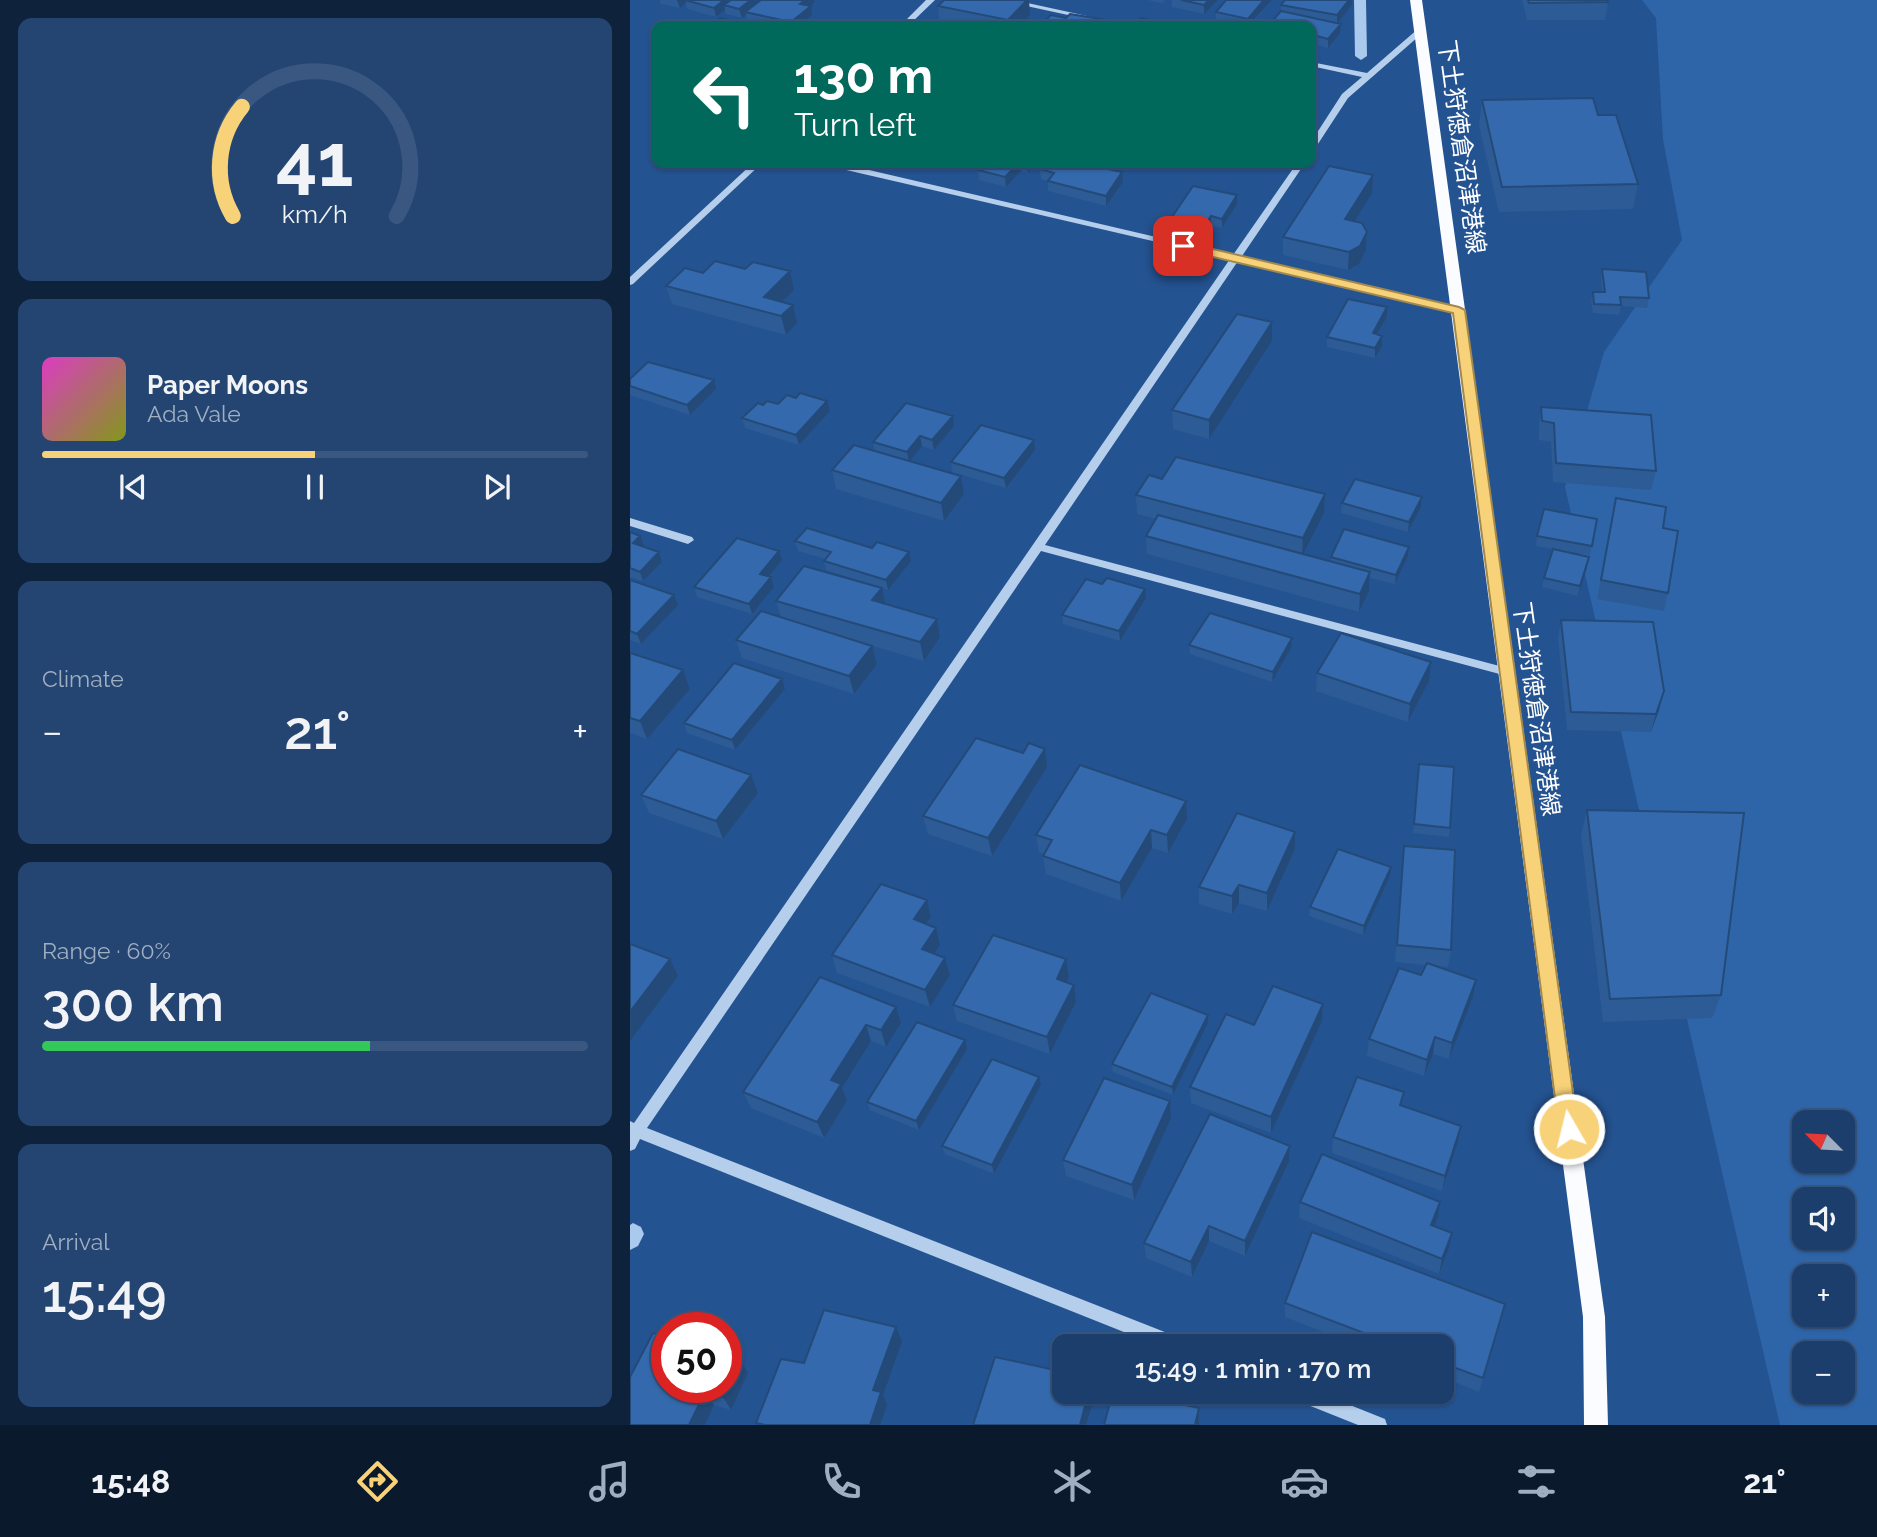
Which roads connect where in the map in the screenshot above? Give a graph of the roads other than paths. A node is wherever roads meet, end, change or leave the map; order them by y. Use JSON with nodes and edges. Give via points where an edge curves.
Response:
{"nodes":[{"id":1,"x":932,"y":0,"type":"edge"},
{"id":2,"x":1003,"y":0,"type":"edge"},
{"id":3,"x":1416,"y":0,"type":"edge"},
{"id":4,"x":909,"y":21,"type":"edge"},
{"id":5,"x":1105,"y":21,"type":"edge"},
{"id":6,"x":1422,"y":30,"type":"junction"},
{"id":7,"x":1316,"y":65,"type":"edge"},
{"id":8,"x":1369,"y":76,"type":"junction"},
{"id":9,"x":1316,"y":140,"type":"edge"},
{"id":10,"x":753,"y":168,"type":"edge"},
{"id":11,"x":850,"y":168,"type":"edge"},
{"id":12,"x":1298,"y":168,"type":"edge"},
{"id":13,"x":1237,"y":259,"type":"junction"},
{"id":14,"x":630,"y":282,"type":"edge"},
{"id":15,"x":1459,"y":310,"type":"junction"},
{"id":16,"x":630,"y":522,"type":"edge"},
{"id":17,"x":688,"y":540,"type":"dead end"},
{"id":18,"x":1040,"y":547,"type":"junction"},
{"id":19,"x":1507,"y":672,"type":"junction"},
{"id":20,"x":632,"y":1134,"type":"edge"},
{"id":21,"x":1149,"y":1334,"type":"edge"},
{"id":22,"x":1327,"y":1404,"type":"edge"},
{"id":23,"x":1380,"y":1425,"type":"edge"},
{"id":24,"x":1596,"y":1425,"type":"edge"}],
"edges":[{"from":1,"to":4,"type":"street"},
{"from":2,"to":5,"type":"street"},
{"from":3,"to":6,"type":"main road","name":"下土狩徳倉沼津港線"},
{"from":6,"to":8,"type":"street"},
{"from":6,"to":15,"type":"main road","name":"下土狩徳倉沼津港線"},
{"from":7,"to":8,"type":"street"},
{"from":8,"to":9,"type":"street","via":[[1345,96]]},
{"from":10,"to":14,"type":"street"},
{"from":11,"to":13,"type":"street"},
{"from":12,"to":13,"type":"street"},
{"from":13,"to":15,"type":"street"},
{"from":13,"to":18,"type":"street"},
{"from":15,"to":19,"type":"main road","name":"下土狩徳倉沼津港線"},
{"from":16,"to":17,"type":"street"},
{"from":18,"to":19,"type":"street"},
{"from":18,"to":20,"type":"street"},
{"from":19,"to":24,"type":"main road","name":"下土狩徳倉沼津港線","via":[[1594,1317]]},
{"from":20,"to":21,"type":"street"},
{"from":22,"to":23,"type":"street"}]}
